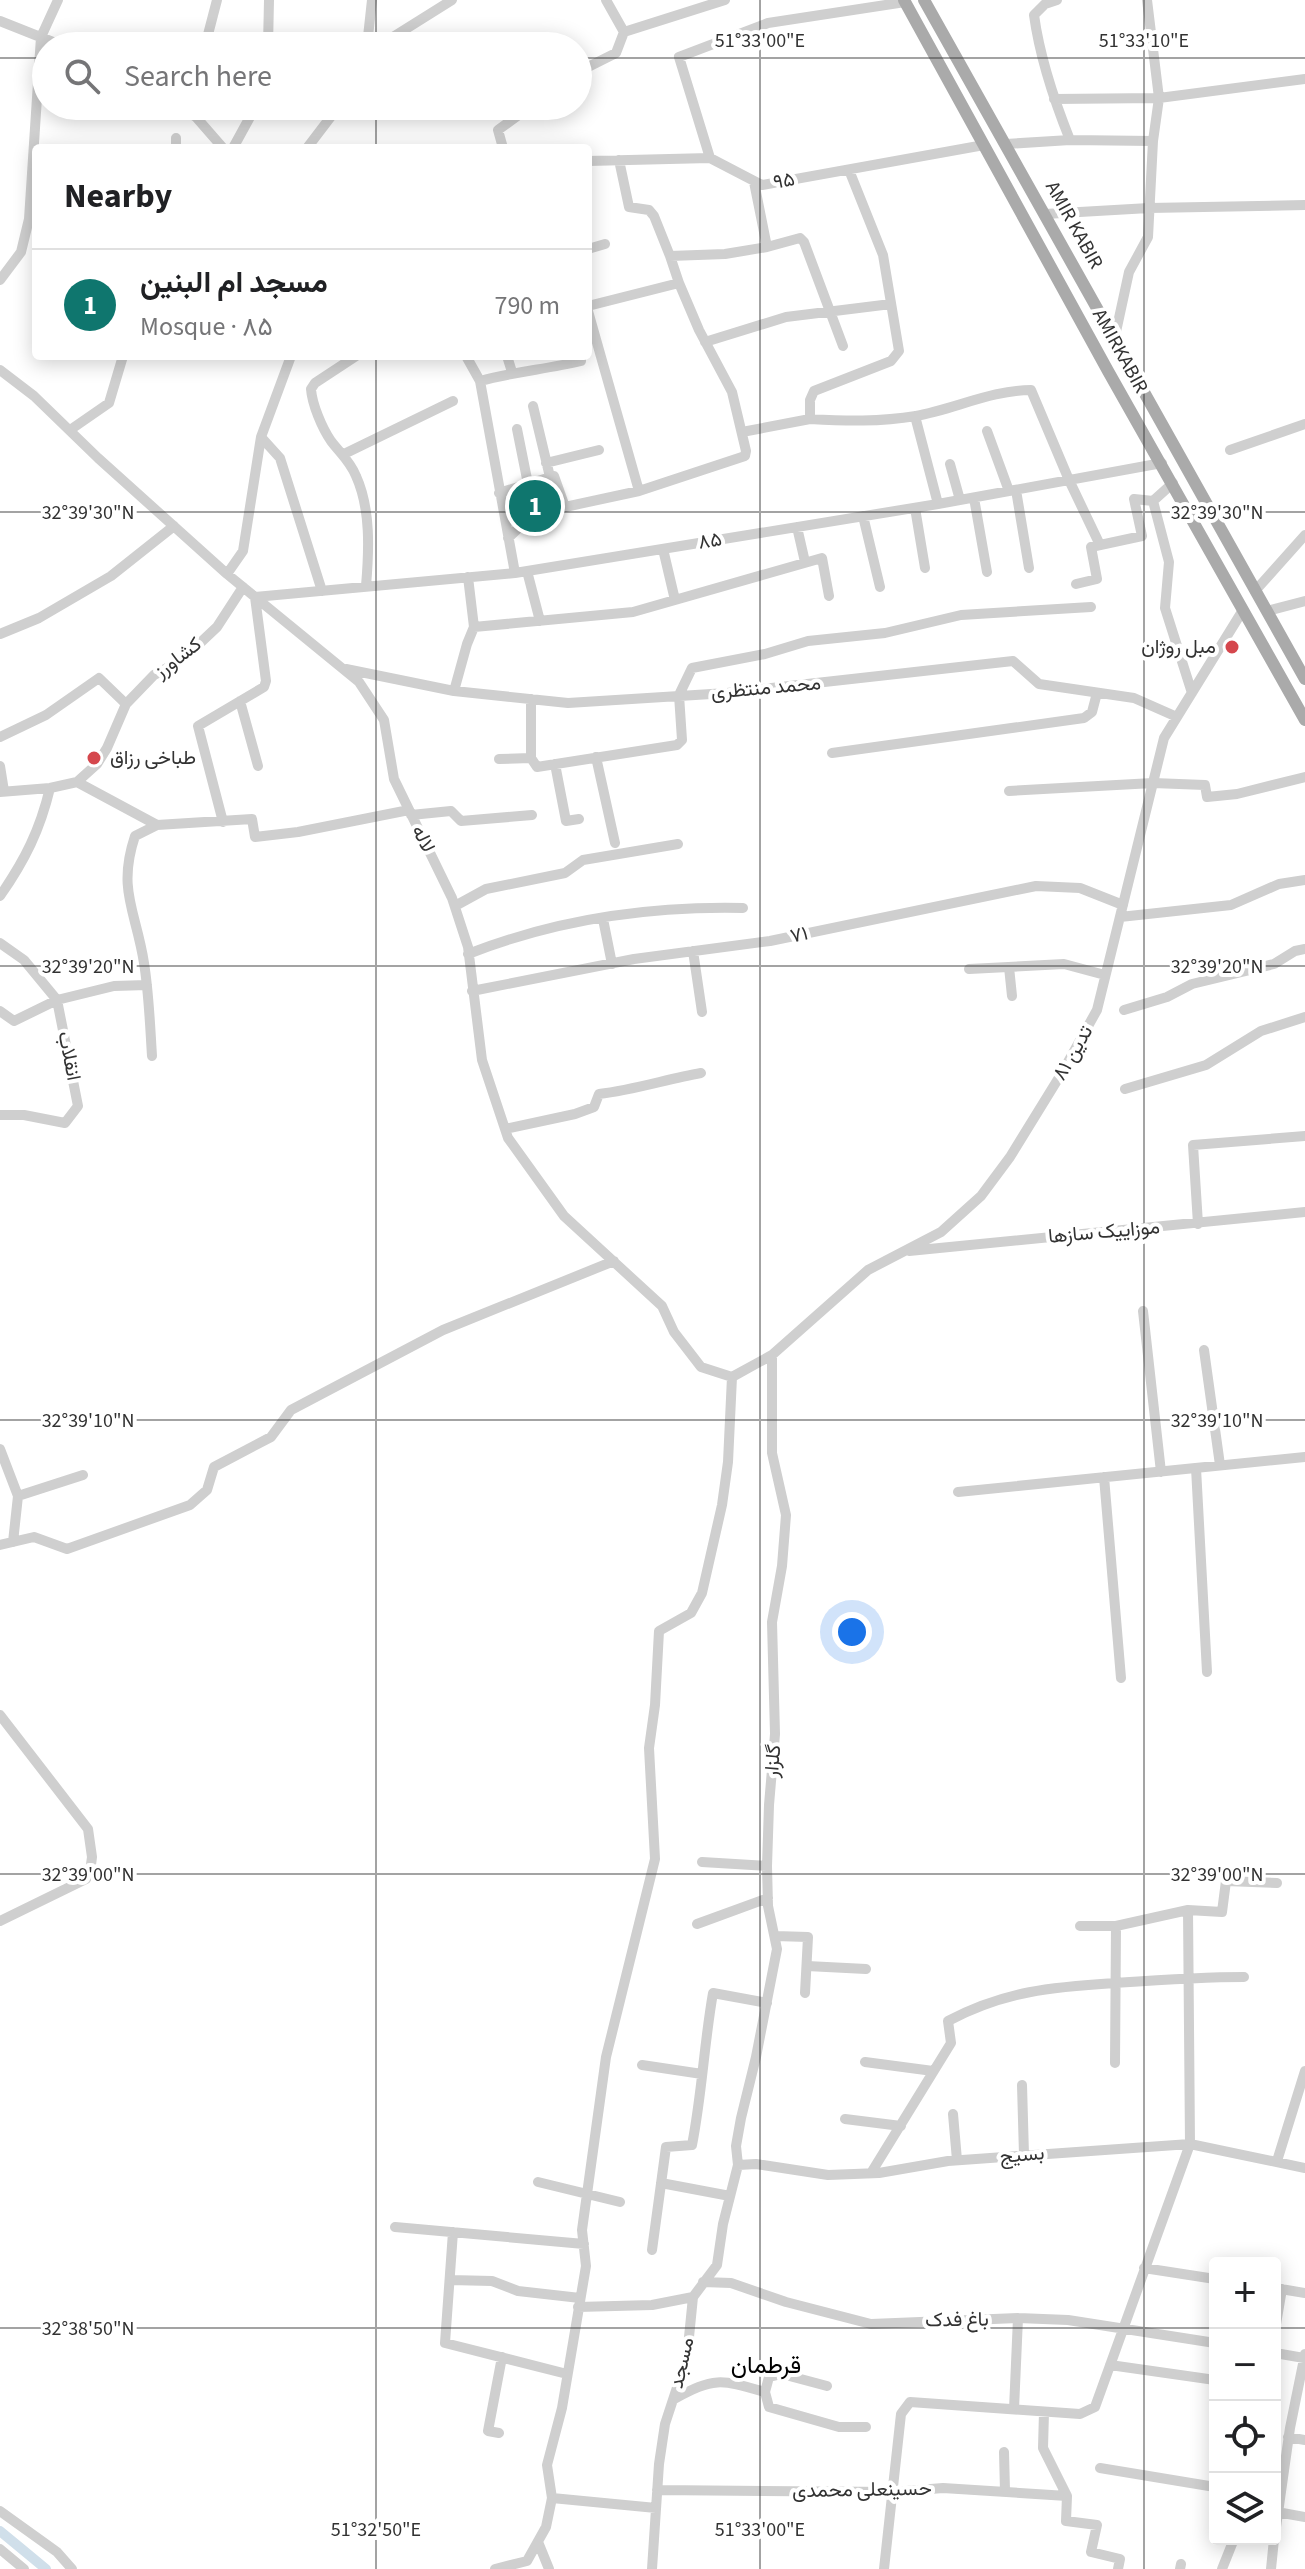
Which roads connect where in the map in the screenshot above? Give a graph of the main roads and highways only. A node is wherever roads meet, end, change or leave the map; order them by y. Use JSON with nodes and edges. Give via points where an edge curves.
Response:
{"nodes":[{"id":1,"x":924,"y":0,"type":"edge"},
{"id":2,"x":904,"y":1,"type":"edge"},
{"id":3,"x":1126,"y":362,"type":"junction"},
{"id":4,"x":1108,"y":371,"type":"junction"},
{"id":5,"x":1137,"y":383,"type":"junction"},
{"id":6,"x":1120,"y":392,"type":"junction"},
{"id":7,"x":1305,"y":679,"type":"edge"},
{"id":8,"x":1305,"y":720,"type":"edge"}],
"edges":[{"from":1,"to":3,"type":"main road","name":"AMIR KABIR"},
{"from":2,"to":4,"type":"main road","name":"AMIRKABIR"},
{"from":3,"to":4,"type":"main road"},
{"from":3,"to":5,"type":"main road","name":"AMIR KABIR"},
{"from":4,"to":6,"type":"main road","name":"AMIRKABIR"},
{"from":5,"to":6,"type":"main road"},
{"from":5,"to":7,"type":"main road","name":"AMIR KABIR"},
{"from":6,"to":8,"type":"main road","name":"AMIRKABIR"}]}
